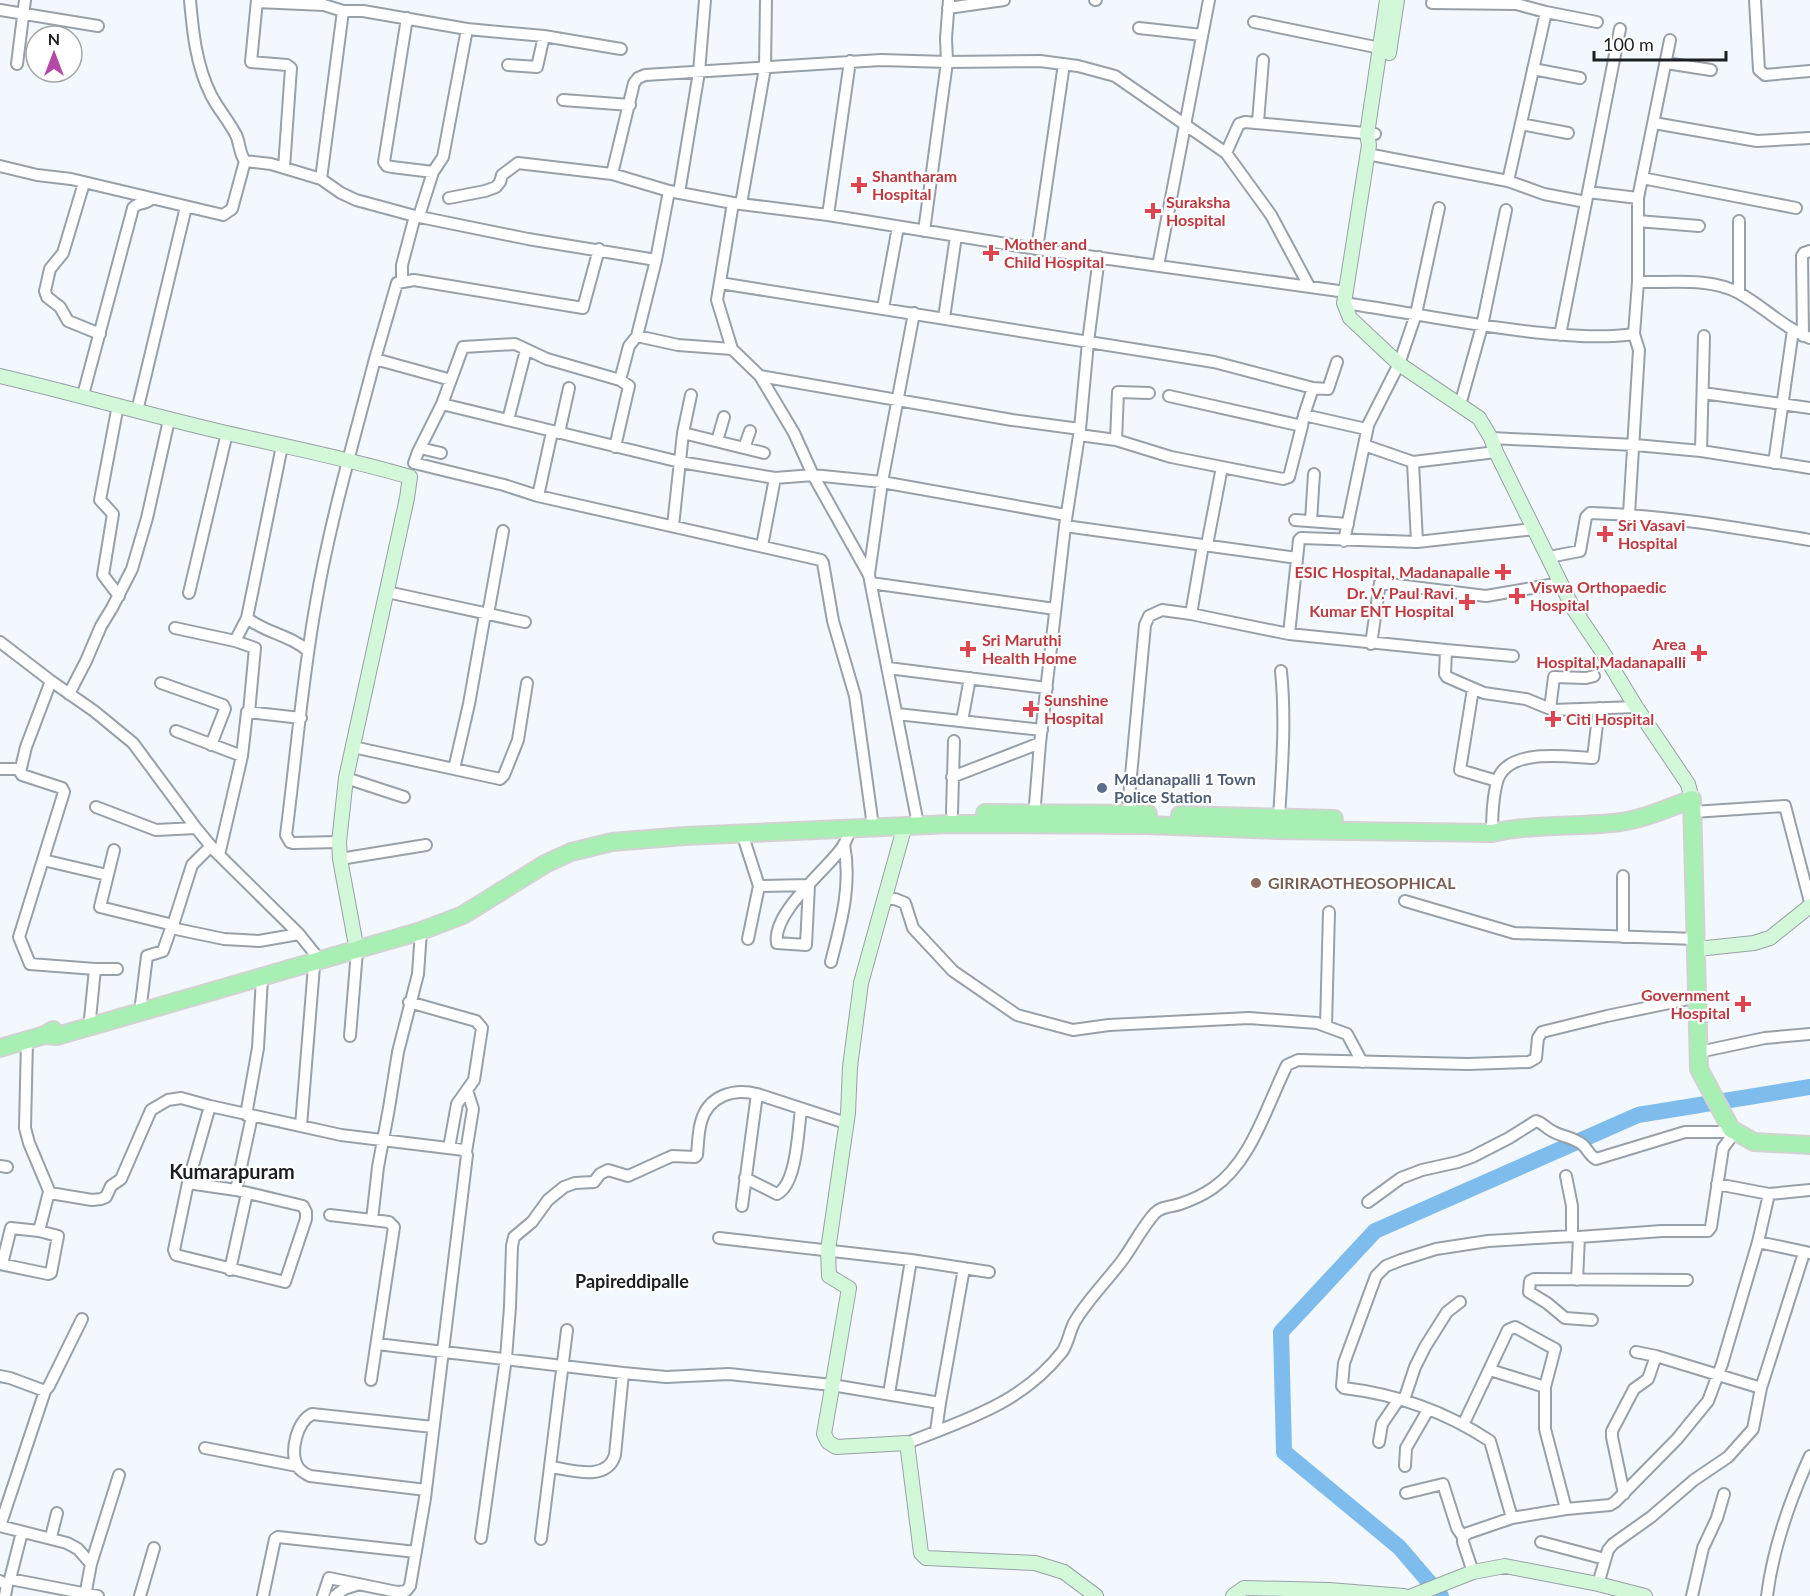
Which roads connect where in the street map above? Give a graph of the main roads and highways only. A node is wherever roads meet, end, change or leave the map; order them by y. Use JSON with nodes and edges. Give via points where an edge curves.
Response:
{"nodes":[{"id":1,"x":1392,"y":1,"type":"edge"},
{"id":2,"x":1369,"y":142,"type":"junction"},
{"id":3,"x":0,"y":376,"type":"edge"},
{"id":4,"x":1692,"y":805,"type":"junction"},
{"id":5,"x":1034,"y":819,"type":"junction"},
{"id":6,"x":1127,"y":820,"type":"junction"},
{"id":7,"x":913,"y":822,"type":"junction"},
{"id":8,"x":1492,"y":829,"type":"junction"},
{"id":9,"x":1810,"y":904,"type":"edge"},
{"id":10,"x":1697,"y":944,"type":"junction"},
{"id":11,"x":357,"y":946,"type":"junction"},
{"id":12,"x":315,"y":958,"type":"junction"},
{"id":13,"x":45,"y":1035,"type":"junction"},
{"id":14,"x":0,"y":1048,"type":"edge"},
{"id":15,"x":1810,"y":1145,"type":"edge"},
{"id":16,"x":1096,"y":1596,"type":"edge"},
{"id":17,"x":1233,"y":1596,"type":"edge"},
{"id":18,"x":1404,"y":1596,"type":"edge"},
{"id":19,"x":1412,"y":1596,"type":"edge"},
{"id":20,"x":1645,"y":1596,"type":"edge"}],
"edges":[{"from":1,"to":2,"type":"main road"},
{"from":1,"to":2,"type":"main road","via":[[1380,48]]},
{"from":2,"to":4,"type":"main road","via":[[1345,298],[1350,318],[1399,364],[1479,418],[1574,608],[1688,784]]},
{"from":3,"to":11,"type":"main road","via":[[282,446],[412,470],[346,778],[340,859]]},
{"from":4,"to":8,"type":"main road","via":[[1614,823]]},
{"from":4,"to":10,"type":"main road"},
{"from":5,"to":6,"type":"main road"},
{"from":5,"to":7,"type":"main road"},
{"from":5,"to":7,"type":"main road","via":[[952,813]]},
{"from":6,"to":8,"type":"main road"},
{"from":6,"to":8,"type":"main road","via":[[1279,818]]},
{"from":7,"to":11,"type":"main road","via":[[675,836],[593,845],[544,864],[463,915],[421,931]]},
{"from":7,"to":11,"type":"main road","via":[[872,819],[604,831],[582,836],[540,855],[443,913]]},
{"from":7,"to":16,"type":"main road","via":[[884,899],[861,983],[828,1250],[830,1276],[849,1288],[824,1434],[836,1447],[907,1443],[926,1558],[1035,1563],[1064,1572]]},
{"from":9,"to":10,"type":"main road","via":[[1770,938],[1754,943]]},
{"from":10,"to":15,"type":"main road","via":[[1701,1073],[1732,1130],[1754,1142]]},
{"from":11,"to":12,"type":"main road"},
{"from":12,"to":13,"type":"main road","via":[[141,1004]]},
{"from":12,"to":13,"type":"main road","via":[[262,978],[57,1036]]},
{"from":13,"to":14,"type":"main road"},
{"from":17,"to":18,"type":"main road","via":[[1244,1588]]},
{"from":19,"to":20,"type":"main road","via":[[1468,1574],[1505,1566]]}]}
